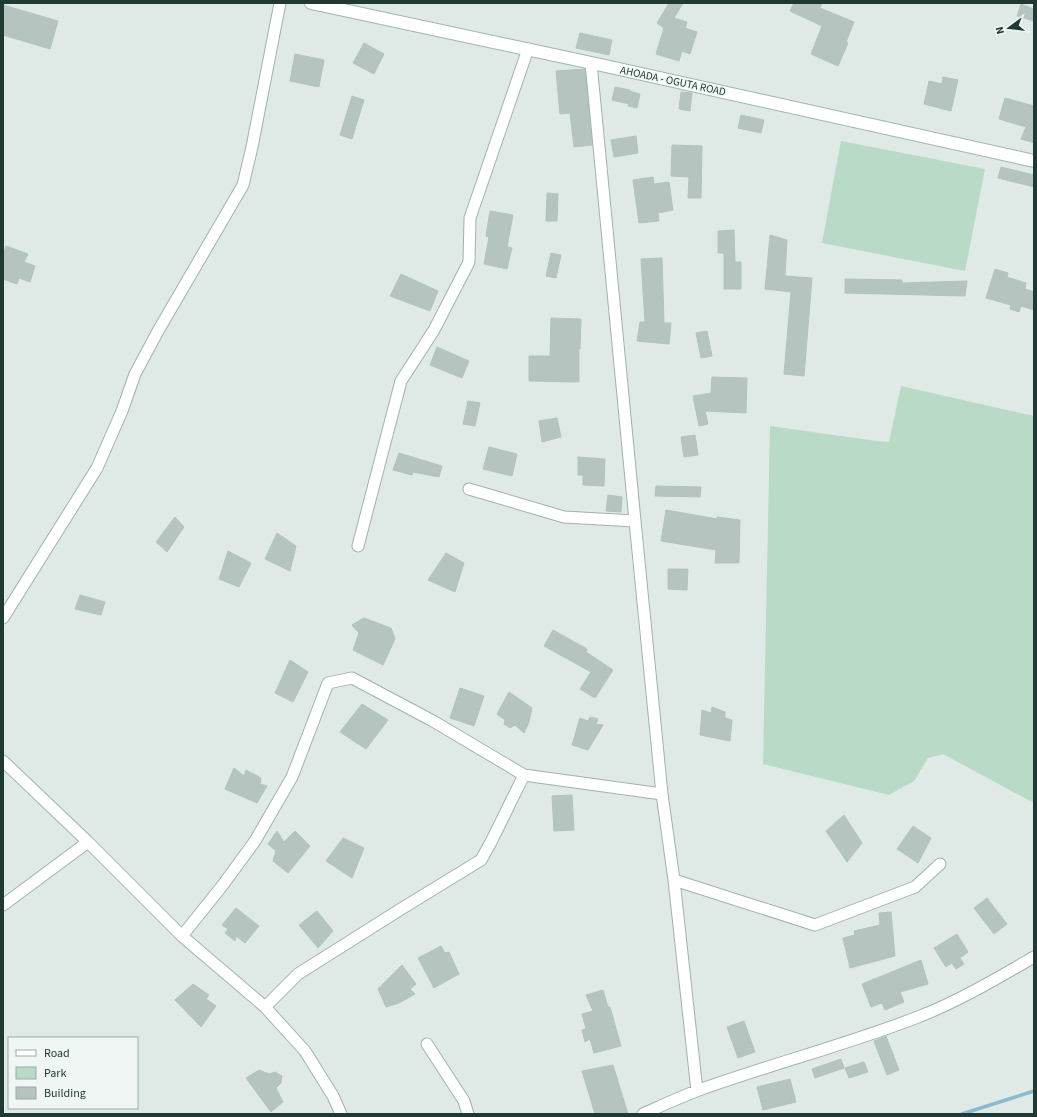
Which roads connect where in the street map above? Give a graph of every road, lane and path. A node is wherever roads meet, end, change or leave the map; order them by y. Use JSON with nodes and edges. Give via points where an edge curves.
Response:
{"nodes":[{"id":1,"x":280,"y":3,"type":"edge"},
{"id":2,"x":311,"y":3,"type":"edge"},
{"id":3,"x":528,"y":49,"type":"junction"},
{"id":4,"x":591,"y":63,"type":"junction"},
{"id":5,"x":1034,"y":161,"type":"edge"},
{"id":6,"x":469,"y":489,"type":"dead end"},
{"id":7,"x":635,"y":521,"type":"junction"},
{"id":8,"x":358,"y":546,"type":"dead end"},
{"id":9,"x":3,"y":618,"type":"edge"},
{"id":10,"x":3,"y":761,"type":"edge"},
{"id":11,"x":524,"y":775,"type":"junction"},
{"id":12,"x":662,"y":794,"type":"junction"},
{"id":13,"x":88,"y":842,"type":"junction"},
{"id":14,"x":940,"y":864,"type":"dead end"},
{"id":15,"x":674,"y":880,"type":"junction"},
{"id":16,"x":3,"y":905,"type":"edge"},
{"id":17,"x":182,"y":936,"type":"junction"},
{"id":18,"x":1034,"y":957,"type":"edge"},
{"id":19,"x":265,"y":1007,"type":"junction"},
{"id":20,"x":427,"y":1044,"type":"dead end"},
{"id":21,"x":697,"y":1091,"type":"junction"},
{"id":22,"x":341,"y":1114,"type":"edge"},
{"id":23,"x":468,"y":1114,"type":"edge"},
{"id":24,"x":643,"y":1114,"type":"edge"}],
"edges":[{"from":1,"to":9,"type":"street","via":[[243,186],[135,374],[97,468]]},
{"from":2,"to":3,"type":"main road","name":"AHOADA - OGUTA ROAD"},
{"from":3,"to":4,"type":"main road","name":"AHOADA - OGUTA ROAD"},
{"from":3,"to":8,"type":"street","via":[[470,218],[469,262],[434,330],[402,381]]},
{"from":4,"to":5,"type":"main road","name":"AHOADA - OGUTA ROAD"},
{"from":4,"to":7,"type":"street"},
{"from":6,"to":7,"type":"street","via":[[564,517]]},
{"from":7,"to":12,"type":"street"},
{"from":10,"to":13,"type":"street"},
{"from":11,"to":12,"type":"street"},
{"from":11,"to":17,"type":"street","via":[[352,678],[328,683],[292,777],[255,841]]},
{"from":11,"to":19,"type":"street","via":[[480,860],[298,974]]},
{"from":12,"to":15,"type":"street"},
{"from":13,"to":16,"type":"street"},
{"from":13,"to":17,"type":"street"},
{"from":14,"to":15,"type":"street","via":[[914,887],[815,925]]},
{"from":15,"to":21,"type":"street"},
{"from":17,"to":19,"type":"street"},
{"from":18,"to":21,"type":"street","via":[[958,999],[918,1017]]},
{"from":19,"to":22,"type":"street","via":[[305,1051]]},
{"from":20,"to":23,"type":"street","via":[[464,1101]]},
{"from":21,"to":24,"type":"street"}]}
